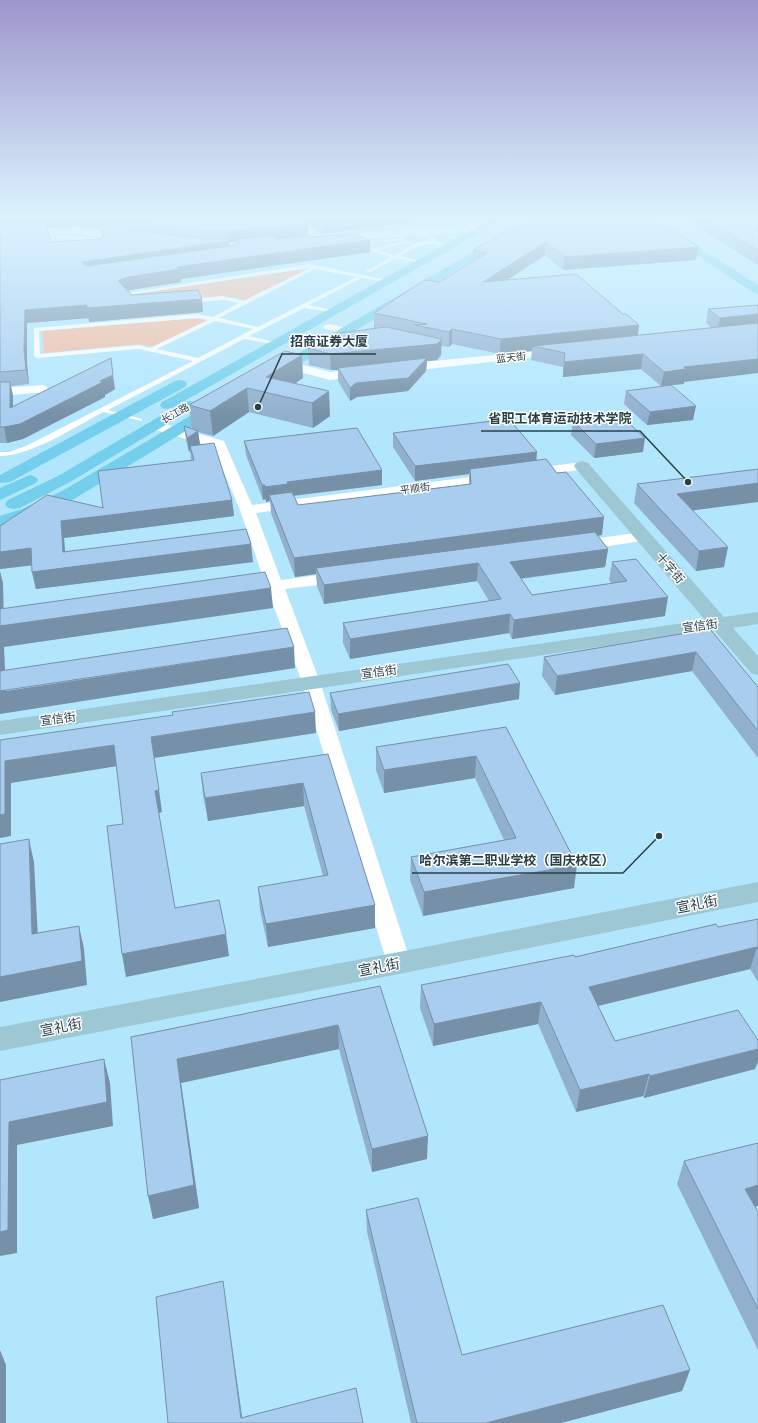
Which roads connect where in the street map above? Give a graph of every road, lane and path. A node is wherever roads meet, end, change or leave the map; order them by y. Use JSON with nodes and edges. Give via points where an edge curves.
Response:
{"nodes":[{"id":1,"x":181,"y":285,"type":"edge"},
{"id":2,"x":279,"y":285,"type":"edge"},
{"id":3,"x":343,"y":285,"type":"edge"},
{"id":4,"x":356,"y":285,"type":"edge"},
{"id":5,"x":383,"y":285,"type":"edge"},
{"id":6,"x":401,"y":285,"type":"edge"},
{"id":7,"x":425,"y":285,"type":"edge"},
{"id":8,"x":178,"y":301,"type":"edge"},
{"id":9,"x":244,"y":303,"type":"junction"},
{"id":10,"x":134,"y":305,"type":"edge"},
{"id":11,"x":303,"y":306,"type":"junction"},
{"id":12,"x":320,"y":309,"type":"junction"},
{"id":13,"x":335,"y":312,"type":"junction"},
{"id":14,"x":214,"y":319,"type":"junction"},
{"id":15,"x":329,"y":327,"type":"junction"},
{"id":16,"x":348,"y":331,"type":"junction"},
{"id":17,"x":260,"y":335,"type":"junction"},
{"id":18,"x":372,"y":336,"type":"edge"},
{"id":19,"x":243,"y":337,"type":"junction"},
{"id":20,"x":277,"y":344,"type":"junction"},
{"id":21,"x":152,"y":350,"type":"junction"},
{"id":22,"x":450,"y":351,"type":"dead end"},
{"id":23,"x":568,"y":351,"type":"edge"},
{"id":24,"x":489,"y":359,"type":"junction"},
{"id":25,"x":198,"y":360,"type":"junction"},
{"id":26,"x":288,"y":365,"type":"junction"},
{"id":27,"x":394,"y":369,"type":"edge"},
{"id":28,"x":267,"y":370,"type":"junction"},
{"id":29,"x":378,"y":371,"type":"edge"},
{"id":30,"x":42,"y":389,"type":"dead end"},
{"id":31,"x":0,"y":392,"type":"edge"},
{"id":32,"x":228,"y":400,"type":"edge"},
{"id":33,"x":102,"y":410,"type":"junction"},
{"id":34,"x":122,"y":415,"type":"junction"},
{"id":35,"x":147,"y":423,"type":"junction"},
{"id":36,"x":175,"y":431,"type":"junction"},
{"id":37,"x":100,"y":442,"type":"dead end"},
{"id":38,"x":0,"y":454,"type":"edge"},
{"id":39,"x":582,"y":466,"type":"joint"},
{"id":40,"x":42,"y":474,"type":"dead end"},
{"id":41,"x":0,"y":481,"type":"edge"},
{"id":42,"x":0,"y":495,"type":"edge"},
{"id":43,"x":247,"y":510,"type":"junction"},
{"id":44,"x":0,"y":511,"type":"edge"},
{"id":45,"x":0,"y":522,"type":"edge"},
{"id":46,"x":643,"y":537,"type":"junction"},
{"id":47,"x":565,"y":548,"type":"edge"},
{"id":48,"x":361,"y":575,"type":"edge"},
{"id":49,"x":274,"y":586,"type":"junction"},
{"id":50,"x":758,"y":618,"type":"edge"},
{"id":51,"x":718,"y":623,"type":"junction"},
{"id":52,"x":758,"y":669,"type":"edge"},
{"id":53,"x":311,"y":682,"type":"junction"},
{"id":54,"x":0,"y":728,"type":"edge"},
{"id":55,"x":758,"y":892,"type":"edge"},
{"id":56,"x":399,"y":963,"type":"junction"},
{"id":57,"x":0,"y":1039,"type":"edge"}],
"edges":[{"from":1,"to":10,"type":"lane","via":[[124,294]]},
{"from":2,"to":9,"type":"lane"},
{"from":3,"to":11,"type":"lane"},
{"from":4,"to":12,"type":"main road"},
{"from":5,"to":13,"type":"main road","name":"长江路"},
{"from":6,"to":15,"type":"main road","name":"长江路"},
{"from":7,"to":16,"type":"main road"},
{"from":8,"to":9,"type":"lane","via":[[224,298]]},
{"from":9,"to":14,"type":"lane"},
{"from":11,"to":12,"type":"lane"},
{"from":11,"to":17,"type":"lane"},
{"from":12,"to":13,"type":"lane"},
{"from":12,"to":17,"type":"main road"},
{"from":13,"to":20,"type":"main road","name":"长江路"},
{"from":14,"to":17,"type":"lane"},
{"from":14,"to":21,"type":"lane"},
{"from":14,"to":21,"type":"lane","via":[[198,316],[36,329],[37,356],[139,347]]},
{"from":15,"to":16,"type":"street"},
{"from":15,"to":28,"type":"main road","name":"长江路"},
{"from":16,"to":18,"type":"street"},
{"from":16,"to":26,"type":"main road"},
{"from":17,"to":19,"type":"lane"},
{"from":17,"to":19,"type":"lane"},
{"from":17,"to":20,"type":"lane"},
{"from":17,"to":34,"type":"main road"},
{"from":19,"to":25,"type":"lane"},
{"from":20,"to":35,"type":"main road","name":"长江路"},
{"from":21,"to":25,"type":"lane"},
{"from":22,"to":24,"type":"street"},
{"from":23,"to":24,"type":"street","name":"蓝天街"},
{"from":24,"to":27,"type":"street","name":"蓝天街"},
{"from":25,"to":33,"type":"lane"},
{"from":26,"to":28,"type":"main road"},
{"from":26,"to":29,"type":"street","via":[[330,376]]},
{"from":28,"to":35,"type":"main road","name":"长江路"},
{"from":30,"to":31,"type":"street"},
{"from":32,"to":36,"type":"main road"},
{"from":33,"to":34,"type":"lane"},
{"from":33,"to":38,"type":"lane","via":[[28,448]]},
{"from":34,"to":35,"type":"lane"},
{"from":34,"to":41,"type":"main road"},
{"from":35,"to":36,"type":"street"},
{"from":35,"to":37,"type":"main road","name":"长江路"},
{"from":35,"to":44,"type":"main road","name":"长江路","via":[[64,479]]},
{"from":36,"to":43,"type":"street","via":[[219,444]]},
{"from":36,"to":45,"type":"main road","via":[[68,495]]},
{"from":39,"to":43,"type":"street","name":"平顺街"},
{"from":39,"to":46,"type":"street","name":"十字街"},
{"from":40,"to":42,"type":"main road"},
{"from":43,"to":49,"type":"street"},
{"from":46,"to":47,"type":"street"},
{"from":46,"to":51,"type":"street","name":"十字街"},
{"from":48,"to":49,"type":"street"},
{"from":49,"to":53,"type":"street"},
{"from":50,"to":51,"type":"street","name":"宣信街"},
{"from":51,"to":52,"type":"street","name":"十字街"},
{"from":51,"to":53,"type":"street","name":"宣信街"},
{"from":53,"to":54,"type":"street","name":"宣信街"},
{"from":53,"to":56,"type":"street"},
{"from":55,"to":56,"type":"street","name":"宣礼街"},
{"from":56,"to":57,"type":"street","name":"宣礼街"}]}
